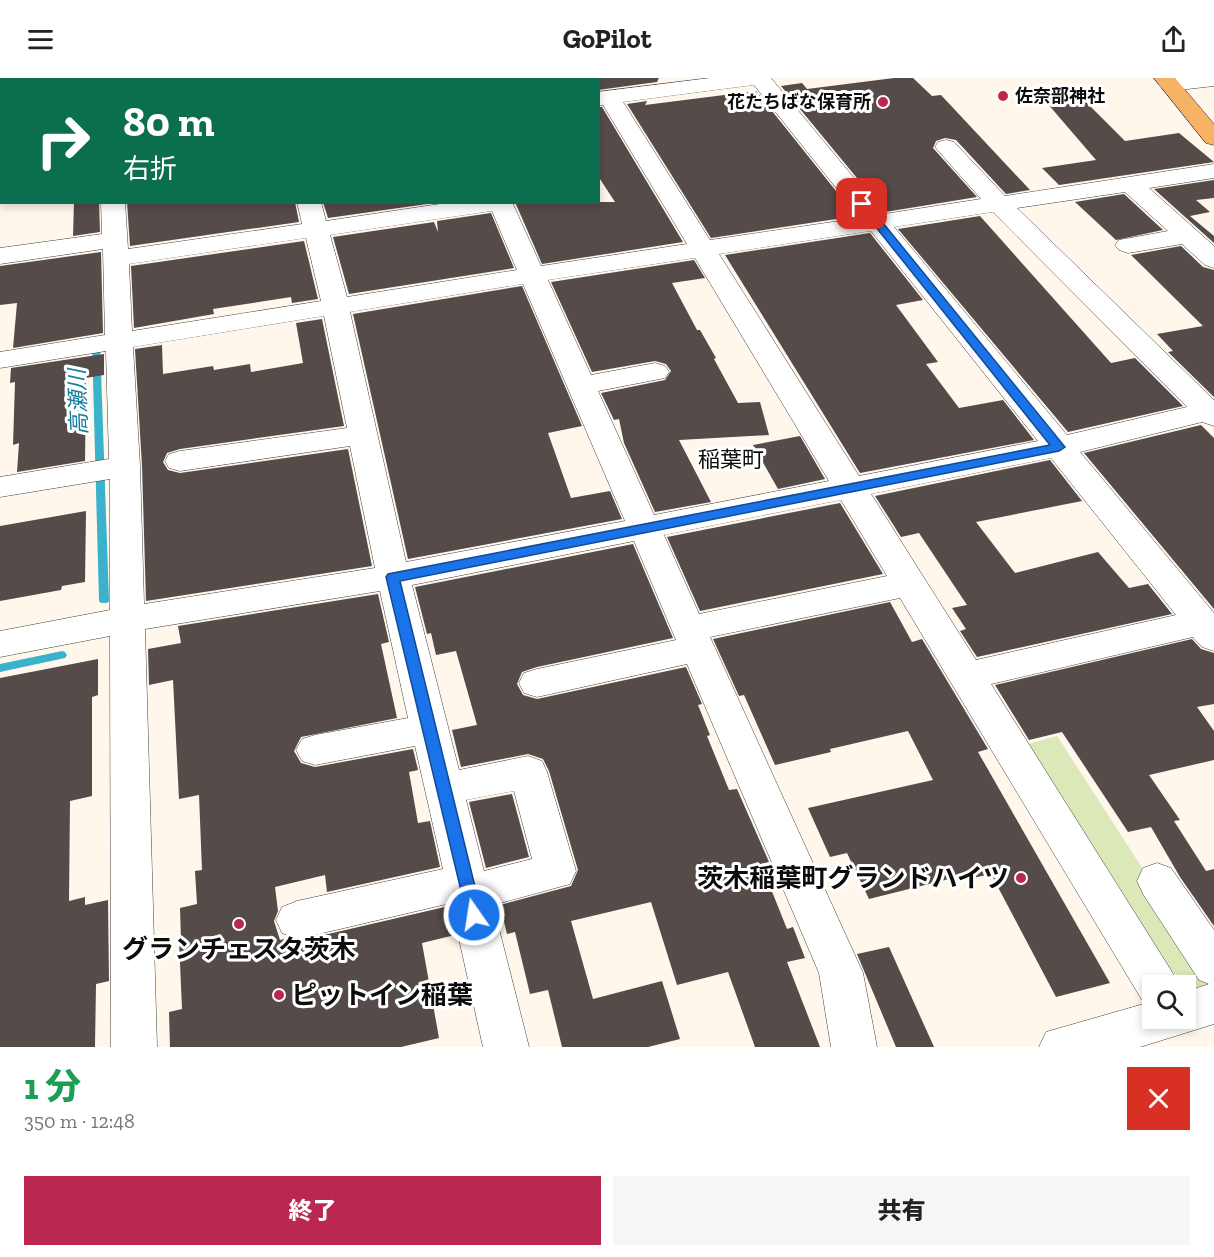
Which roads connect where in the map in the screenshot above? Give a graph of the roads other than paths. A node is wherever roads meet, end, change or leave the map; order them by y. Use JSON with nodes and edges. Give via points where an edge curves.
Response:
{"nodes":[{"id":1,"x":759,"y":78,"type":"edge"},
{"id":2,"x":1214,"y":80,"type":"edge"},
{"id":3,"x":1167,"y":81,"type":"edge"},
{"id":4,"x":673,"y":83,"type":"edge"},
{"id":5,"x":604,"y":98,"type":"edge"},
{"id":6,"x":1214,"y":138,"type":"edge"},
{"id":7,"x":946,"y":147,"type":"dead end"},
{"id":8,"x":1214,"y":171,"type":"edge"},
{"id":9,"x":1131,"y":184,"type":"junction"},
{"id":10,"x":113,"y":204,"type":"edge"},
{"id":11,"x":486,"y":204,"type":"edge"},
{"id":12,"x":500,"y":204,"type":"edge"},
{"id":13,"x":999,"y":204,"type":"junction"},
{"id":14,"x":312,"y":216,"type":"edge"},
{"id":15,"x":877,"y":222,"type":"junction"},
{"id":16,"x":1188,"y":236,"type":"junction"},
{"id":17,"x":1128,"y":245,"type":"dead end"},
{"id":18,"x":108,"y":246,"type":"junction"},
{"id":19,"x":701,"y":249,"type":"junction"},
{"id":20,"x":0,"y":256,"type":"edge"},
{"id":21,"x":1214,"y":260,"type":"edge"},
{"id":22,"x":532,"y":275,"type":"junction"},
{"id":23,"x":336,"y":307,"type":"junction"},
{"id":24,"x":106,"y":343,"type":"junction"},
{"id":25,"x":0,"y":360,"type":"edge"},
{"id":26,"x":655,"y":372,"type":"dead end"},
{"id":27,"x":581,"y":385,"type":"junction"},
{"id":28,"x":1212,"y":413,"type":"edge"},
{"id":29,"x":363,"y":435,"type":"junction"},
{"id":30,"x":1059,"y":447,"type":"junction"},
{"id":31,"x":180,"y":461,"type":"dead end"},
{"id":32,"x":109,"y":469,"type":"junction"},
{"id":33,"x":0,"y":487,"type":"edge"},
{"id":34,"x":850,"y":488,"type":"junction"},
{"id":35,"x":644,"y":528,"type":"junction"},
{"id":36,"x":393,"y":577,"type":"junction"},
{"id":37,"x":909,"y":584,"type":"junction"},
{"id":38,"x":125,"y":620,"type":"junction"},
{"id":39,"x":1208,"y":630,"type":"edge"},
{"id":40,"x":693,"y":639,"type":"junction"},
{"id":41,"x":0,"y":644,"type":"edge"},
{"id":42,"x":966,"y":676,"type":"junction"},
{"id":43,"x":537,"y":683,"type":"dead end"},
{"id":44,"x":429,"y":729,"type":"junction"},
{"id":45,"x":315,"y":750,"type":"dead end"},
{"id":46,"x":444,"y":789,"type":"junction"},
{"id":47,"x":1157,"y":881,"type":"dead end"},
{"id":48,"x":467,"y":887,"type":"junction"},
{"id":49,"x":297,"y":920,"type":"dead end"},
{"id":50,"x":1214,"y":966,"type":"edge"},
{"id":51,"x":1150,"y":975,"type":"edge"},
{"id":52,"x":1214,"y":1003,"type":"edge"},
{"id":53,"x":1196,"y":1009,"type":"edge"},
{"id":54,"x":1142,"y":1025,"type":"edge"},
{"id":55,"x":134,"y":1047,"type":"edge"},
{"id":56,"x":506,"y":1047,"type":"edge"},
{"id":57,"x":854,"y":1047,"type":"edge"},
{"id":58,"x":1062,"y":1047,"type":"edge"}],
"edges":[{"from":1,"to":4,"type":"street"},
{"from":1,"to":15,"type":"street"},
{"from":2,"to":3,"type":"street"},
{"from":3,"to":6,"type":"main road"},
{"from":4,"to":5,"type":"street"},
{"from":5,"to":19,"type":"street"},
{"from":7,"to":13,"type":"street"},
{"from":8,"to":9,"type":"street"},
{"from":9,"to":13,"type":"street"},
{"from":9,"to":16,"type":"street"},
{"from":10,"to":18,"type":"street"},
{"from":11,"to":14,"type":"street"},
{"from":12,"to":22,"type":"street"},
{"from":13,"to":15,"type":"street"},
{"from":13,"to":28,"type":"street"},
{"from":14,"to":18,"type":"street"},
{"from":14,"to":23,"type":"street"},
{"from":15,"to":19,"type":"street"},
{"from":15,"to":30,"type":"street"},
{"from":16,"to":17,"type":"street"},
{"from":16,"to":21,"type":"street"},
{"from":18,"to":20,"type":"street"},
{"from":18,"to":24,"type":"street"},
{"from":19,"to":22,"type":"street"},
{"from":19,"to":34,"type":"street"},
{"from":22,"to":23,"type":"street"},
{"from":22,"to":27,"type":"street"},
{"from":23,"to":24,"type":"street"},
{"from":23,"to":29,"type":"street"},
{"from":24,"to":25,"type":"street"},
{"from":24,"to":32,"type":"street"},
{"from":26,"to":27,"type":"street"},
{"from":27,"to":35,"type":"street"},
{"from":28,"to":30,"type":"street"},
{"from":29,"to":31,"type":"street"},
{"from":29,"to":36,"type":"street"},
{"from":30,"to":34,"type":"street"},
{"from":30,"to":39,"type":"street"},
{"from":32,"to":33,"type":"street"},
{"from":32,"to":38,"type":"street"},
{"from":34,"to":35,"type":"street"},
{"from":34,"to":37,"type":"street"},
{"from":35,"to":36,"type":"street"},
{"from":35,"to":40,"type":"street"},
{"from":36,"to":38,"type":"street"},
{"from":36,"to":44,"type":"street"},
{"from":37,"to":40,"type":"street"},
{"from":37,"to":42,"type":"street"},
{"from":38,"to":41,"type":"street"},
{"from":38,"to":55,"type":"street"},
{"from":39,"to":42,"type":"street"},
{"from":40,"to":43,"type":"street"},
{"from":40,"to":57,"type":"street","via":[[841,973]]},
{"from":42,"to":51,"type":"street"},
{"from":44,"to":45,"type":"street"},
{"from":44,"to":46,"type":"street"},
{"from":46,"to":48,"type":"street"},
{"from":46,"to":48,"type":"street","via":[[528,772],[556,872]]},
{"from":47,"to":50,"type":"street"},
{"from":48,"to":49,"type":"street"},
{"from":48,"to":56,"type":"street"},
{"from":52,"to":53,"type":"street"},
{"from":54,"to":58,"type":"street"}]}
